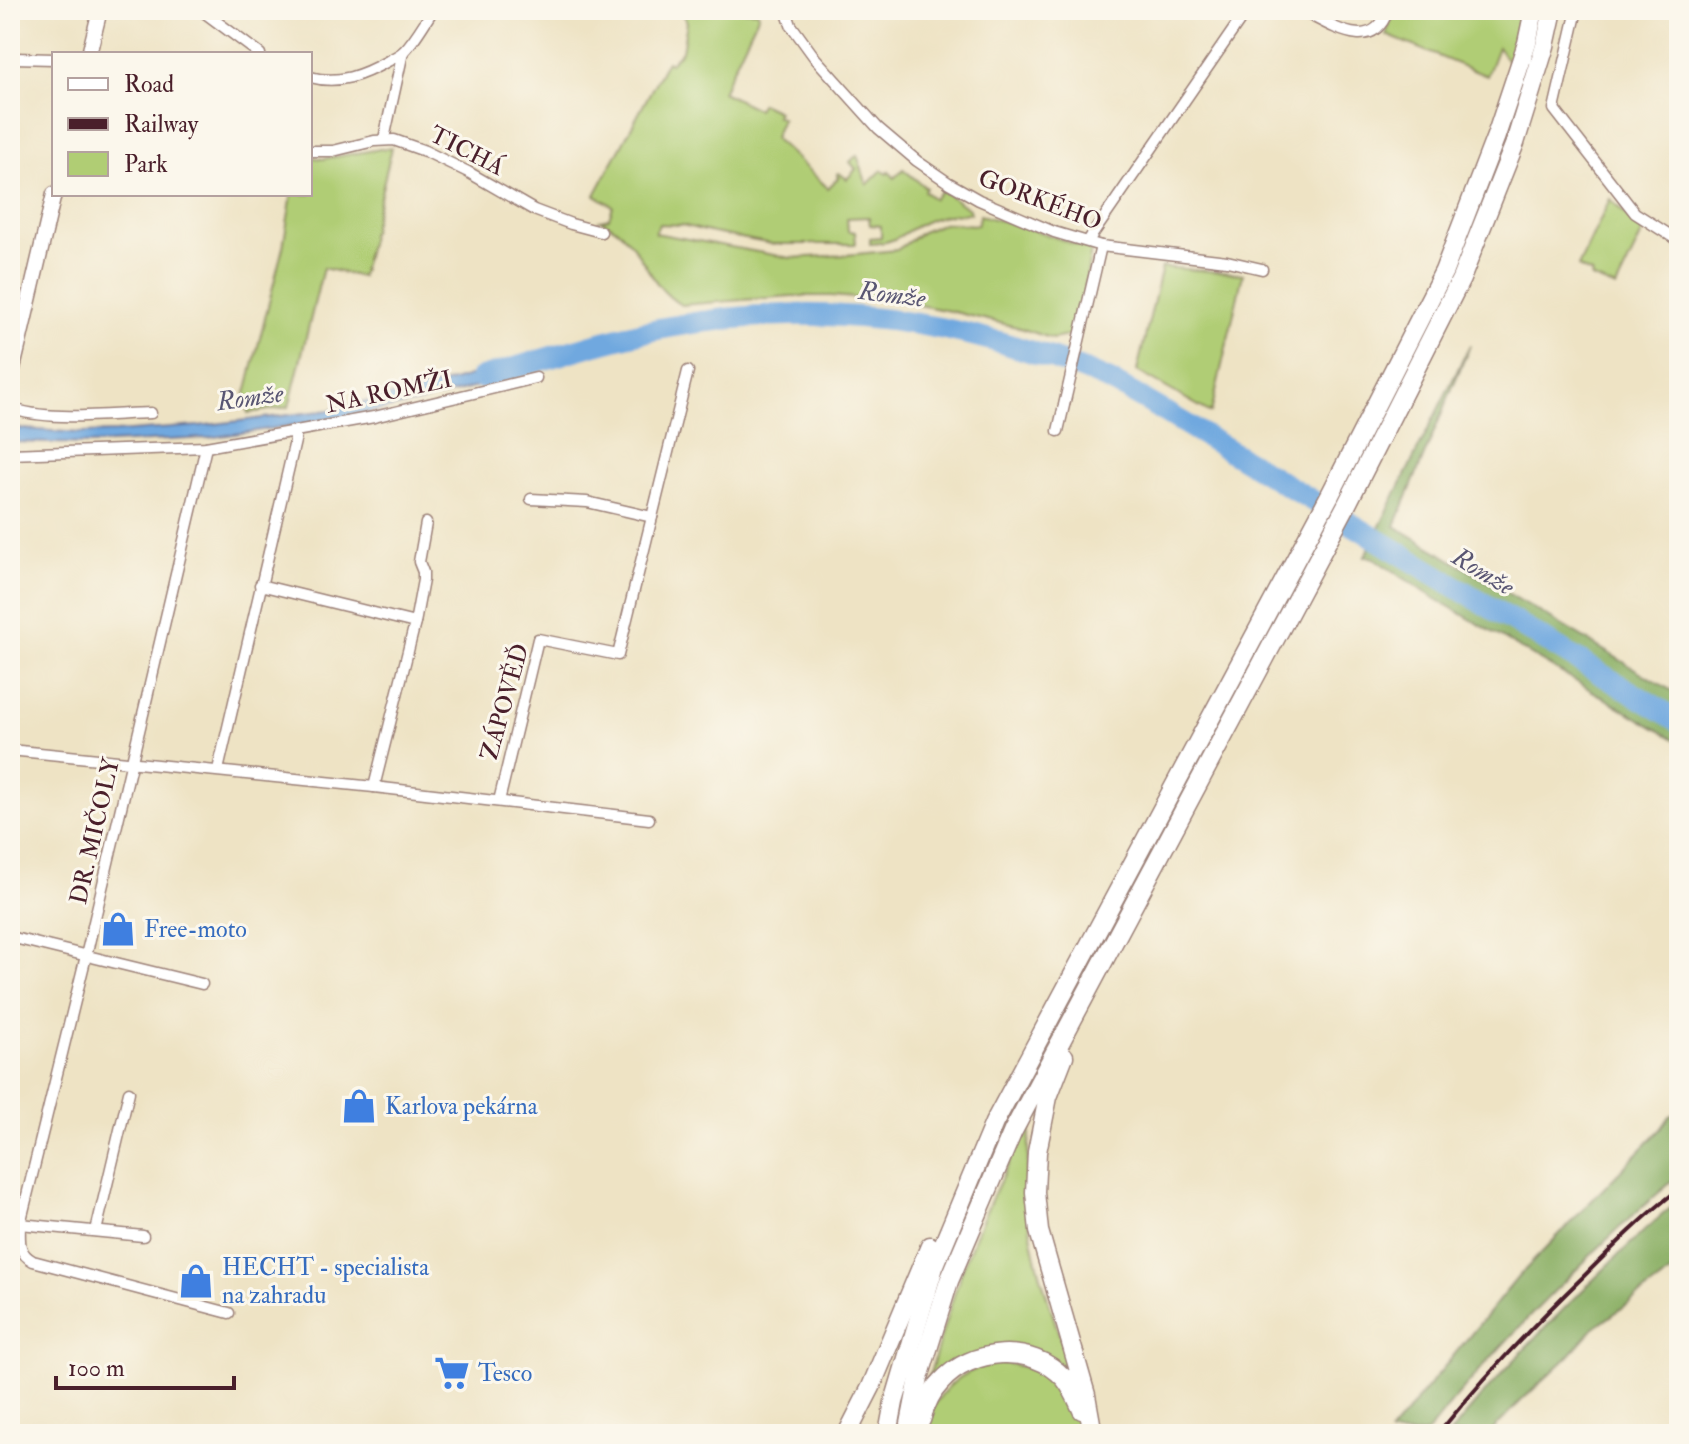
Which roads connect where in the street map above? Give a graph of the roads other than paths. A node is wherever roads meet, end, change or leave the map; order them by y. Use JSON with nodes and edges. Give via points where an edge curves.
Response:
{"nodes":[{"id":1,"x":100,"y":10,"type":"edge"},
{"id":2,"x":201,"y":10,"type":"edge"},
{"id":3,"x":433,"y":10,"type":"edge"},
{"id":4,"x":786,"y":10,"type":"edge"},
{"id":5,"x":1247,"y":10,"type":"edge"},
{"id":6,"x":1300,"y":10,"type":"edge"},
{"id":7,"x":1388,"y":10,"type":"edge"},
{"id":8,"x":1534,"y":10,"type":"edge"},
{"id":9,"x":1553,"y":10,"type":"edge"},
{"id":10,"x":1577,"y":10,"type":"edge"},
{"id":11,"x":90,"y":52,"type":"edge"},
{"id":12,"x":257,"y":52,"type":"edge"},
{"id":13,"x":403,"y":52,"type":"junction"},
{"id":14,"x":14,"y":58,"type":"dead end"},
{"id":15,"x":52,"y":59,"type":"edge"},
{"id":16,"x":312,"y":77,"type":"edge"},
{"id":17,"x":384,"y":139,"type":"junction"},
{"id":18,"x":312,"y":151,"type":"edge"},
{"id":19,"x":54,"y":196,"type":"edge"},
{"id":20,"x":601,"y":232,"type":"dead end"},
{"id":21,"x":1088,"y":241,"type":"junction"},
{"id":22,"x":1679,"y":241,"type":"edge"},
{"id":23,"x":1101,"y":246,"type":"junction"},
{"id":24,"x":1262,"y":269,"type":"dead end"},
{"id":25,"x":688,"y":371,"type":"dead end"},
{"id":26,"x":536,"y":378,"type":"dead end"},
{"id":27,"x":10,"y":381,"type":"edge"},
{"id":28,"x":10,"y":408,"type":"edge"},
{"id":29,"x":151,"y":413,"type":"dead end"},
{"id":30,"x":1058,"y":431,"type":"dead end"},
{"id":31,"x":295,"y":432,"type":"junction"},
{"id":32,"x":206,"y":447,"type":"junction"},
{"id":33,"x":10,"y":454,"type":"edge"},
{"id":34,"x":531,"y":499,"type":"dead end"},
{"id":35,"x":652,"y":517,"type":"junction"},
{"id":36,"x":426,"y":523,"type":"dead end"},
{"id":37,"x":260,"y":585,"type":"junction"},
{"id":38,"x":415,"y":623,"type":"junction"},
{"id":39,"x":10,"y":750,"type":"edge"},
{"id":40,"x":132,"y":762,"type":"junction"},
{"id":41,"x":218,"y":770,"type":"junction"},
{"id":42,"x":374,"y":787,"type":"junction"},
{"id":43,"x":499,"y":801,"type":"junction"},
{"id":44,"x":649,"y":819,"type":"dead end"},
{"id":45,"x":10,"y":937,"type":"edge"},
{"id":46,"x":86,"y":956,"type":"junction"},
{"id":47,"x":1095,"y":979,"type":"junction"},
{"id":48,"x":202,"y":984,"type":"dead end"},
{"id":49,"x":129,"y":1092,"type":"dead end"},
{"id":50,"x":994,"y":1123,"type":"junction"},
{"id":51,"x":15,"y":1224,"type":"edge"},
{"id":52,"x":96,"y":1231,"type":"junction"},
{"id":53,"x":143,"y":1236,"type":"dead end"},
{"id":54,"x":229,"y":1313,"type":"dead end"},
{"id":55,"x":847,"y":1434,"type":"edge"},
{"id":56,"x":888,"y":1434,"type":"edge"},
{"id":57,"x":908,"y":1434,"type":"edge"},
{"id":58,"x":916,"y":1434,"type":"edge"},
{"id":59,"x":1091,"y":1434,"type":"edge"}],
"edges":[{"from":1,"to":11,"type":"street"},
{"from":2,"to":12,"type":"street"},
{"from":3,"to":13,"type":"street"},
{"from":4,"to":21,"type":"street","name":"GORKÉHO","via":[[815,58],[878,128],[917,161],[979,200]]},
{"from":5,"to":21,"type":"street"},
{"from":6,"to":7,"type":"street","via":[[1356,34],[1382,25]]},
{"from":8,"to":50,"type":"highway","via":[[1496,136],[1444,271]]},
{"from":9,"to":47,"type":"highway","via":[[1515,143],[1461,279]]},
{"from":10,"to":22,"type":"street","via":[[1554,109],[1635,213]]},
{"from":13,"to":16,"type":"street","via":[[354,77]]},
{"from":13,"to":17,"type":"street"},
{"from":14,"to":15,"type":"street"},
{"from":17,"to":18,"type":"street","name":"TICHÁ"},
{"from":17,"to":20,"type":"street","name":"TICHÁ","via":[[425,151],[534,210]]},
{"from":19,"to":27,"type":"street"},
{"from":21,"to":23,"type":"street","name":"GORKÉHO"},
{"from":23,"to":24,"type":"street","name":"GORKÉHO"},
{"from":23,"to":30,"type":"street"},
{"from":25,"to":35,"type":"street","name":"ZÁPOVĚĎ"},
{"from":26,"to":31,"type":"street","name":"NA ROMŽI"},
{"from":28,"to":29,"type":"street","via":[[43,415]]},
{"from":31,"to":32,"type":"street","name":"NA ROMŽI"},
{"from":31,"to":37,"type":"street"},
{"from":32,"to":33,"type":"street","name":"NA ROMŽI"},
{"from":32,"to":40,"type":"street","name":"DR. MIČOLY"},
{"from":34,"to":35,"type":"street","via":[[587,502]]},
{"from":35,"to":43,"type":"street","name":"ZÁPOVĚĎ","via":[[618,655],[538,639]]},
{"from":36,"to":38,"type":"street"},
{"from":37,"to":38,"type":"street"},
{"from":37,"to":41,"type":"street"},
{"from":38,"to":42,"type":"street"},
{"from":39,"to":40,"type":"street"},
{"from":40,"to":41,"type":"street"},
{"from":40,"to":46,"type":"street","name":"DR. MIČOLY"},
{"from":41,"to":42,"type":"street"},
{"from":42,"to":43,"type":"street"},
{"from":43,"to":44,"type":"street"},
{"from":45,"to":46,"type":"street"},
{"from":46,"to":48,"type":"street"},
{"from":46,"to":51,"type":"street","name":"DR. MIČOLY"},
{"from":47,"to":57,"type":"highway","via":[[1013,1131],[949,1281]]},
{"from":47,"to":59,"type":"highway","via":[[1048,1097],[1035,1192],[1039,1231],[1086,1395]]},
{"from":49,"to":52,"type":"street"},
{"from":50,"to":55,"type":"highway","via":[[929,1249]]},
{"from":50,"to":56,"type":"highway","via":[[934,1267]]},
{"from":51,"to":52,"type":"street"},
{"from":51,"to":54,"type":"street","via":[[21,1249],[33,1261]]},
{"from":52,"to":53,"type":"street"},
{"from":58,"to":59,"type":"highway","via":[[928,1399],[942,1380],[976,1359],[1007,1354],[1035,1359],[1064,1378]]}]}
